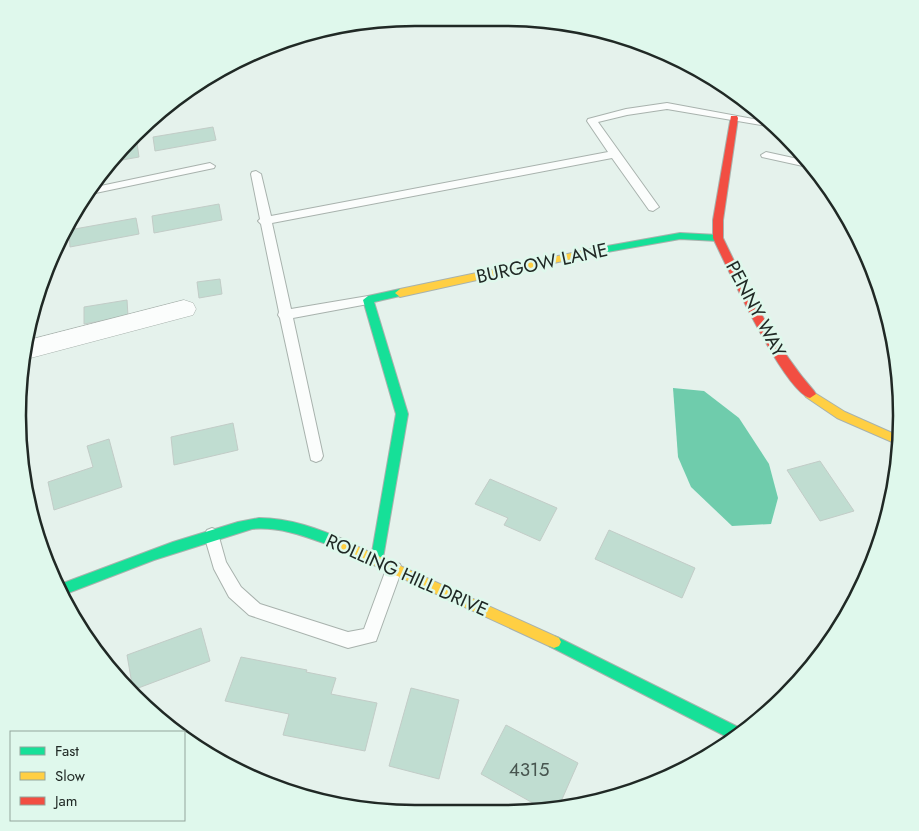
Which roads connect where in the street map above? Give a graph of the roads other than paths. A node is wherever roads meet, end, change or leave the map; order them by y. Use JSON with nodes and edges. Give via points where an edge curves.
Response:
{"nodes":[{"id":1,"x":734,"y":118,"type":"junction"},
{"id":2,"x":760,"y":123,"type":"edge"},
{"id":3,"x":615,"y":154,"type":"junction"},
{"id":4,"x":766,"y":156,"type":"dead end"},
{"id":5,"x":799,"y":163,"type":"edge"},
{"id":6,"x":210,"y":166,"type":"dead end"},
{"id":7,"x":256,"y":174,"type":"dead end"},
{"id":8,"x":99,"y":190,"type":"edge"},
{"id":9,"x":654,"y":207,"type":"dead end"},
{"id":10,"x":264,"y":221,"type":"junction"},
{"id":11,"x":718,"y":238,"type":"junction"},
{"id":12,"x":368,"y":300,"type":"junction"},
{"id":13,"x":184,"y":310,"type":"dead end"},
{"id":14,"x":284,"y":314,"type":"junction"},
{"id":15,"x":33,"y":349,"type":"edge"},
{"id":16,"x":892,"y":438,"type":"edge"},
{"id":17,"x":316,"y":456,"type":"dead end"},
{"id":18,"x":212,"y":535,"type":"junction"},
{"id":19,"x":377,"y":558,"type":"junction"},
{"id":20,"x":394,"y":568,"type":"junction"},
{"id":21,"x":66,"y":588,"type":"edge"},
{"id":22,"x":731,"y":731,"type":"edge"}],
"edges":[{"from":1,"to":2,"type":"lane"},
{"from":1,"to":3,"type":"lane","via":[[667,106],[592,121]]},
{"from":1,"to":11,"type":"street","name":"PENNY WAY"},
{"from":3,"to":9,"type":"lane"},
{"from":3,"to":10,"type":"lane"},
{"from":4,"to":5,"type":"lane"},
{"from":6,"to":8,"type":"lane"},
{"from":7,"to":10,"type":"lane"},
{"from":10,"to":14,"type":"lane"},
{"from":11,"to":12,"type":"street","name":"BURGOW LANE","via":[[680,236],[640,242]]},
{"from":11,"to":16,"type":"street","name":"PENNY WAY","via":[[765,333],[794,376],[821,403]]},
{"from":12,"to":14,"type":"lane"},
{"from":12,"to":19,"type":"street","via":[[402,414]]},
{"from":13,"to":15,"type":"street"},
{"from":14,"to":17,"type":"lane"},
{"from":18,"to":19,"type":"street","name":"ROLLING HILL DRIVE","via":[[252,523],[281,525]]},
{"from":18,"to":20,"type":"lane","via":[[220,564],[235,592],[255,610],[348,640],[370,636]]},
{"from":18,"to":21,"type":"street","name":"ROLLING HILL DRIVE","via":[[150,554]]},
{"from":19,"to":20,"type":"street","name":"ROLLING HILL DRIVE"},
{"from":20,"to":22,"type":"street","name":"ROLLING HILL DRIVE","via":[[539,634]]}]}
